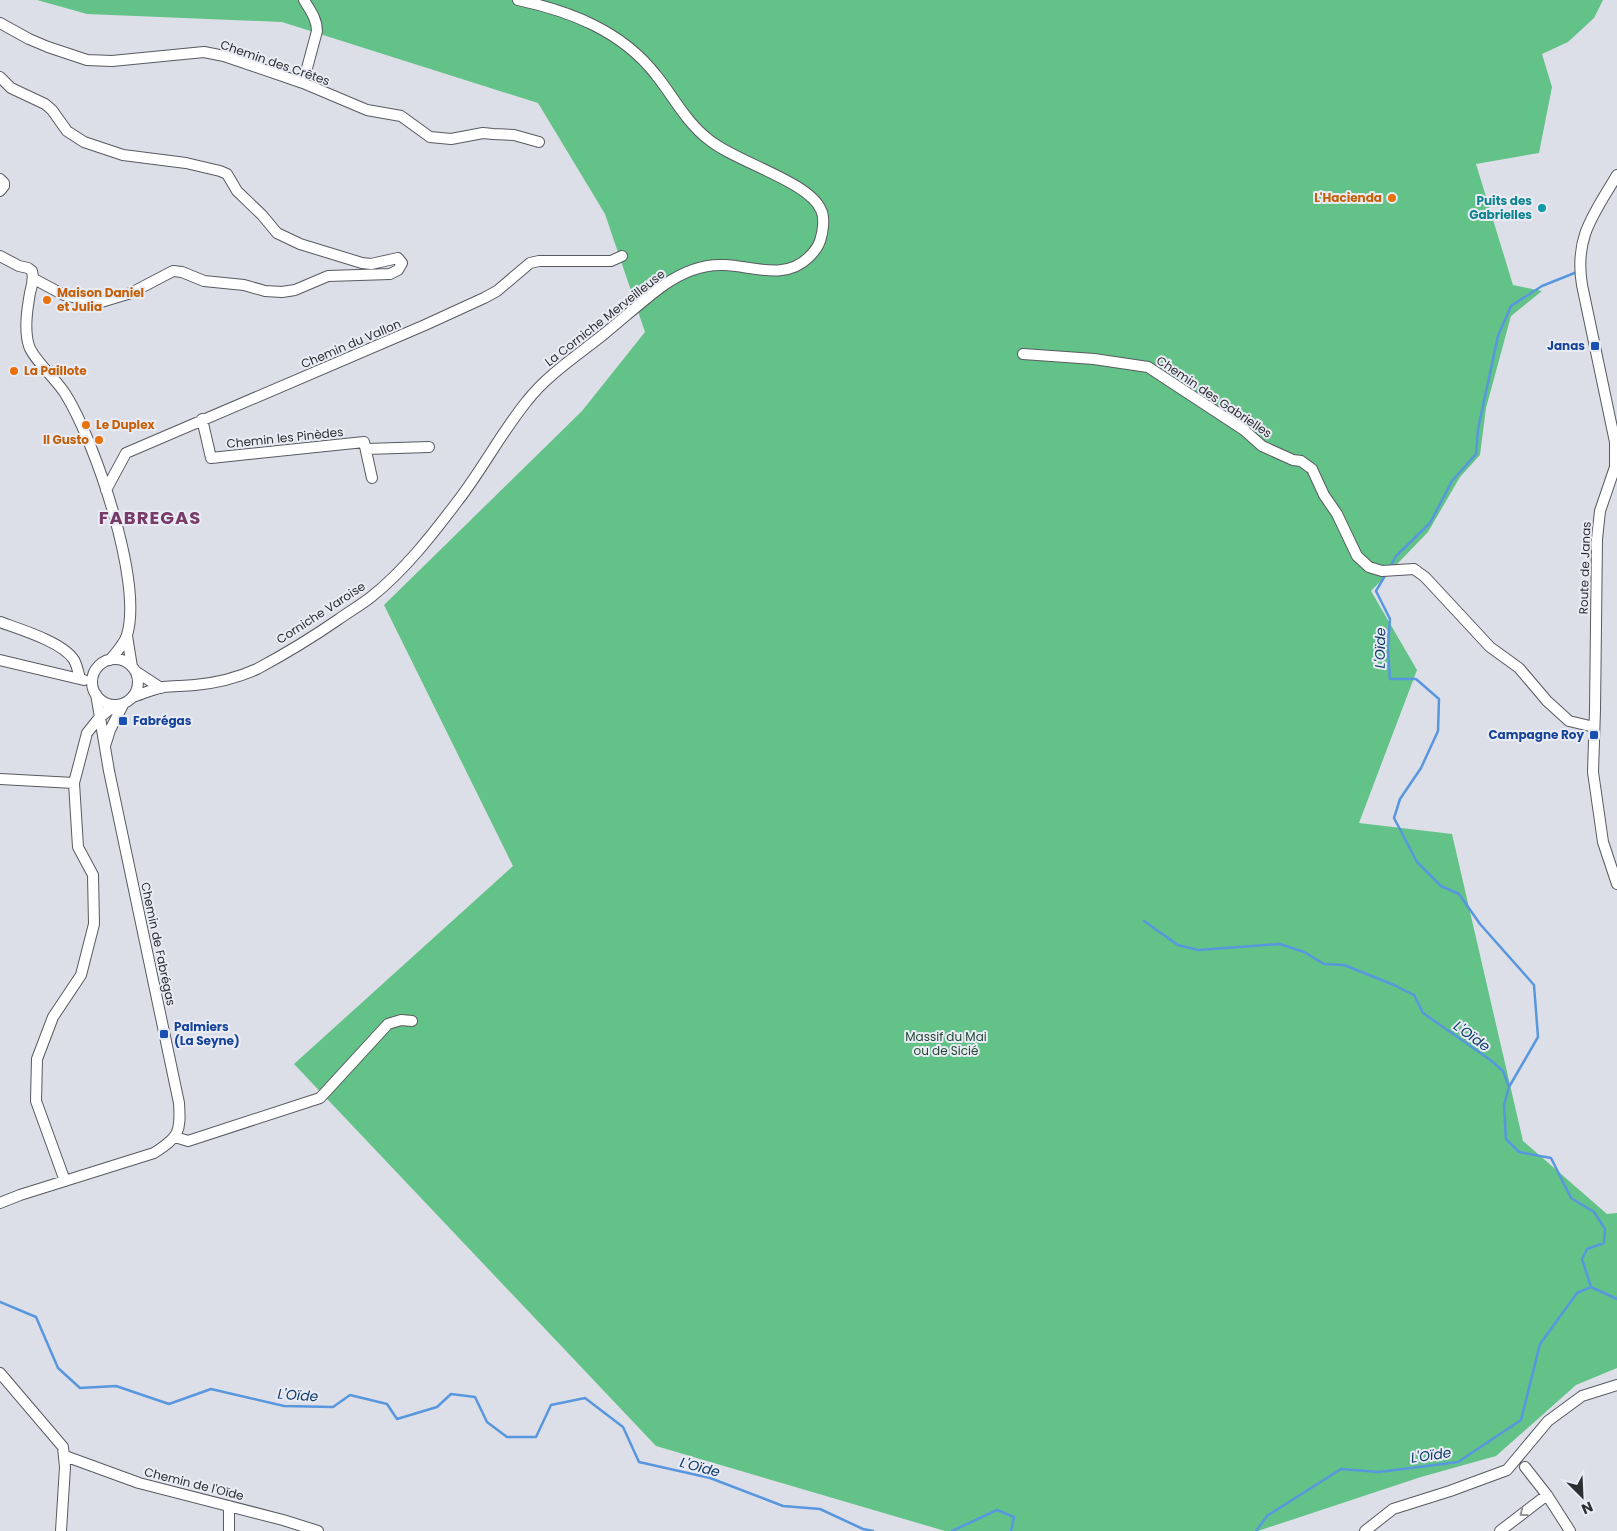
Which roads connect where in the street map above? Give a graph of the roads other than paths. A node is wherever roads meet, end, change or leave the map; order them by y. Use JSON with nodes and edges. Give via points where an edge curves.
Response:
{"nodes":[{"id":1,"x":304,"y":0,"type":"edge"},
{"id":2,"x":518,"y":0,"type":"edge"},
{"id":3,"x":0,"y":23,"type":"edge"},
{"id":4,"x":0,"y":77,"type":"edge"},
{"id":5,"x":303,"y":83,"type":"junction"},
{"id":6,"x":539,"y":142,"type":"dead end"},
{"id":7,"x":1617,"y":175,"type":"edge"},
{"id":8,"x":0,"y":179,"type":"edge"},
{"id":9,"x":0,"y":191,"type":"edge"},
{"id":10,"x":0,"y":256,"type":"edge"},
{"id":11,"x":622,"y":256,"type":"dead end"},
{"id":12,"x":33,"y":275,"type":"junction"},
{"id":13,"x":1024,"y":354,"type":"dead end"},
{"id":14,"x":528,"y":400,"type":"joint"},
{"id":15,"x":202,"y":419,"type":"junction"},
{"id":16,"x":429,"y":446,"type":"dead end"},
{"id":17,"x":366,"y":449,"type":"junction"},
{"id":18,"x":372,"y":478,"type":"dead end"},
{"id":19,"x":106,"y":490,"type":"junction"},
{"id":20,"x":0,"y":622,"type":"edge"},
{"id":21,"x":127,"y":635,"type":"junction"},
{"id":22,"x":0,"y":660,"type":"edge"},
{"id":23,"x":110,"y":660,"type":"junction"},
{"id":24,"x":134,"y":668,"type":"junction"},
{"id":25,"x":80,"y":678,"type":"junction"},
{"id":26,"x":93,"y":681,"type":"junction"},
{"id":27,"x":161,"y":688,"type":"junction"},
{"id":28,"x":96,"y":694,"type":"junction"},
{"id":29,"x":124,"y":702,"type":"junction"},
{"id":30,"x":99,"y":718,"type":"junction"},
{"id":31,"x":1594,"y":727,"type":"junction"},
{"id":32,"x":104,"y":748,"type":"junction"},
{"id":33,"x":0,"y":779,"type":"edge"},
{"id":34,"x":74,"y":783,"type":"junction"},
{"id":35,"x":1617,"y":884,"type":"edge"},
{"id":36,"x":412,"y":1021,"type":"dead end"},
{"id":37,"x":175,"y":1136,"type":"junction"},
{"id":38,"x":65,"y":1181,"type":"junction"},
{"id":39,"x":0,"y":1203,"type":"edge"},
{"id":40,"x":0,"y":1373,"type":"edge"},
{"id":41,"x":1617,"y":1384,"type":"edge"},
{"id":42,"x":65,"y":1456,"type":"junction"},
{"id":43,"x":1525,"y":1467,"type":"dead end"},
{"id":44,"x":1547,"y":1495,"type":"junction"},
{"id":45,"x":229,"y":1506,"type":"junction"},
{"id":46,"x":61,"y":1531,"type":"edge"},
{"id":47,"x":228,"y":1531,"type":"edge"},
{"id":48,"x":318,"y":1531,"type":"edge"},
{"id":49,"x":1365,"y":1531,"type":"edge"},
{"id":50,"x":1500,"y":1531,"type":"edge"},
{"id":51,"x":1570,"y":1531,"type":"edge"}],
"edges":[{"from":1,"to":5,"type":"street","via":[[314,16],[317,31]]},
{"from":2,"to":14,"type":"street","name":"La Corniche Merveilleuse","via":[[590,22],[618,38],[649,66],[706,138],[723,151],[807,192],[822,211],[823,220],[820,242],[804,262],[792,269],[779,271],[723,265],[683,274],[559,369]]},
{"from":3,"to":5,"type":"street","name":"Chemin des Crêtes","via":[[48,48],[87,60],[112,61],[204,52]]},
{"from":4,"to":12,"type":"street","via":[[12,88],[45,104],[66,131],[84,142],[122,155],[186,163],[227,174],[237,190],[277,233],[300,244],[362,263],[398,258],[402,263],[390,274],[328,276],[282,292],[204,281],[174,271],[131,293],[98,303],[64,295]]},
{"from":5,"to":6,"type":"street","name":"Chemin des Crêtes","via":[[367,110],[401,116],[430,137],[450,139],[484,133],[514,135]]},
{"from":7,"to":31,"type":"street","name":"Route de Janas","via":[[1584,232],[1579,259],[1615,442],[1615,467],[1600,511],[1596,539]]},
{"from":8,"to":9,"type":"street","via":[[4,186]]},
{"from":10,"to":12,"type":"street","via":[[28,268]]},
{"from":11,"to":15,"type":"street","name":"Chemin du Vallon","via":[[611,260],[530,263],[484,298]]},
{"from":12,"to":19,"type":"street","via":[[26,331],[29,348],[65,393],[86,434]]},
{"from":13,"to":31,"type":"street","name":"Chemin des Gabrielles","via":[[1094,358],[1148,367],[1244,430],[1262,446],[1301,461],[1312,469],[1357,556],[1369,567],[1387,570],[1414,568],[1490,647],[1519,668],[1569,721]]},
{"from":14,"to":27,"type":"street","name":"Corniche Varoise","via":[[458,501],[402,568],[371,597],[257,669],[231,679]]},
{"from":15,"to":17,"type":"street","name":"Chemin les Pinèdes","via":[[211,458],[364,442]]},
{"from":15,"to":19,"type":"street","name":"Chemin du Vallon","via":[[126,453]]},
{"from":16,"to":17,"type":"street","name":"Chemin les Pinèdes"},
{"from":17,"to":18,"type":"street"},
{"from":19,"to":21,"type":"street","via":[[123,552],[129,592]]},
{"from":20,"to":25,"type":"street","via":[[49,641],[69,654]]},
{"from":21,"to":23,"type":"street"},
{"from":21,"to":24,"type":"street"},
{"from":22,"to":25,"type":"street"},
{"from":23,"to":24,"type":"street","via":[[126,662]]},
{"from":23,"to":26,"type":"street","via":[[96,670]]},
{"from":24,"to":27,"type":"street"},
{"from":24,"to":29,"type":"street","via":[[138,682],[136,693]]},
{"from":25,"to":26,"type":"street"},
{"from":26,"to":28,"type":"street"},
{"from":27,"to":29,"type":"street","name":"Corniche Varoise"},
{"from":28,"to":29,"type":"street","via":[[106,703]]},
{"from":28,"to":30,"type":"street","name":"Chemin de Fabrégas"},
{"from":29,"to":30,"type":"street"},
{"from":29,"to":32,"type":"street"},
{"from":30,"to":32,"type":"street","name":"Chemin de Fabrégas"},
{"from":30,"to":34,"type":"street","via":[[87,733]]},
{"from":31,"to":35,"type":"street","name":"Route de Janas","via":[[1593,772],[1599,820]]},
{"from":32,"to":37,"type":"street","name":"Chemin de Fabrégas","via":[[179,1103],[180,1122]]},
{"from":33,"to":34,"type":"street"},
{"from":34,"to":38,"type":"street","via":[[78,847],[93,875],[94,924],[81,975],[52,1018],[37,1059],[36,1101]]},
{"from":36,"to":37,"type":"street","via":[[388,1024],[320,1098],[188,1141]]},
{"from":37,"to":38,"type":"street","via":[[154,1153]]},
{"from":38,"to":39,"type":"street"},
{"from":40,"to":42,"type":"street","via":[[55,1436]]},
{"from":41,"to":49,"type":"street","via":[[1582,1396],[1548,1421],[1507,1470],[1393,1509]]},
{"from":42,"to":45,"type":"street","name":"Chemin de l'Oïde","via":[[139,1483]]},
{"from":42,"to":46,"type":"street"},
{"from":43,"to":44,"type":"street"},
{"from":44,"to":50,"type":"street","one_way":true},
{"from":44,"to":51,"type":"street"},
{"from":45,"to":47,"type":"street"},
{"from":45,"to":48,"type":"street","name":"Chemin de l'Oïde"}]}
